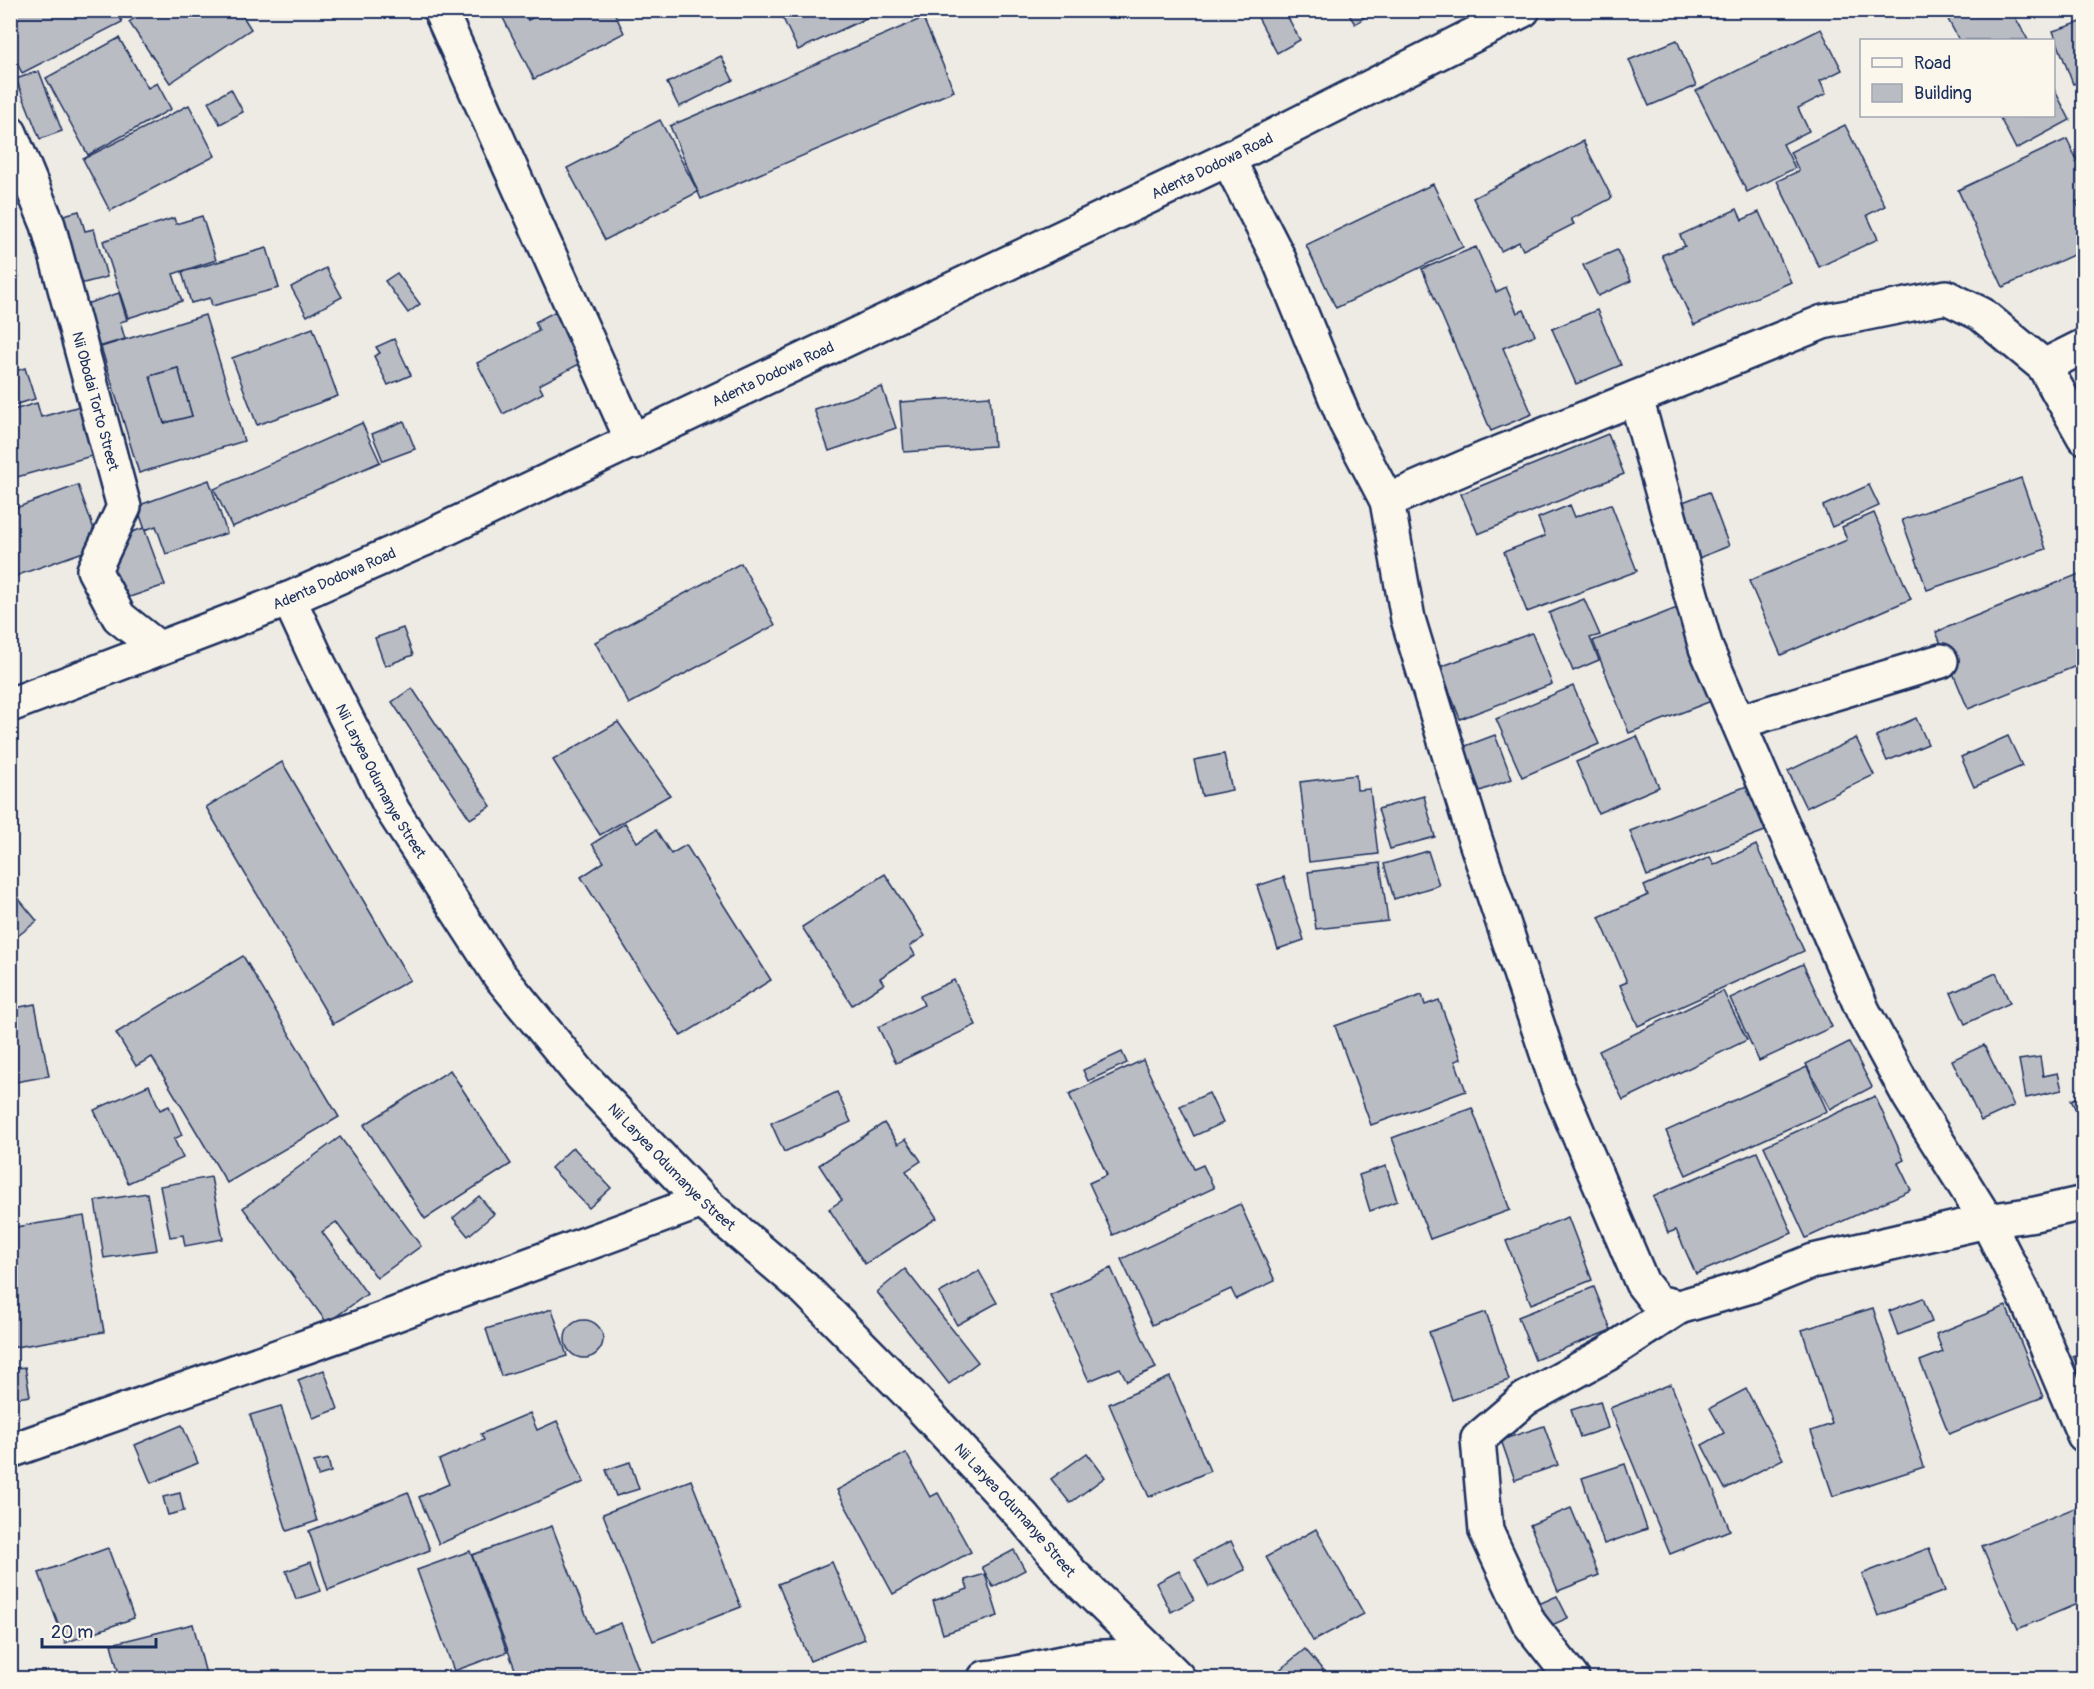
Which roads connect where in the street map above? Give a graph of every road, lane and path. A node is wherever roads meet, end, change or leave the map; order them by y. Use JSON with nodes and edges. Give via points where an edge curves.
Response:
{"nodes":[{"id":1,"x":440,"y":10,"type":"edge"},
{"id":2,"x":1523,"y":10,"type":"edge"},
{"id":3,"x":10,"y":133,"type":"edge"},
{"id":4,"x":1228,"y":159,"type":"junction"},
{"id":5,"x":2084,"y":346,"type":"edge"},
{"id":6,"x":2044,"y":366,"type":"junction"},
{"id":7,"x":1636,"y":398,"type":"junction"},
{"id":8,"x":2084,"y":437,"type":"edge"},
{"id":9,"x":633,"y":442,"type":"junction"},
{"id":10,"x":1388,"y":501,"type":"junction"},
{"id":11,"x":289,"y":599,"type":"junction"},
{"id":12,"x":158,"y":648,"type":"junction"},
{"id":13,"x":1941,"y":661,"type":"dead end"},
{"id":14,"x":10,"y":705,"type":"edge"},
{"id":15,"x":1739,"y":722,"type":"junction"},
{"id":16,"x":702,"y":1201,"type":"junction"},
{"id":17,"x":2084,"y":1203,"type":"edge"},
{"id":18,"x":1987,"y":1221,"type":"junction"},
{"id":19,"x":1679,"y":1307,"type":"junction"},
{"id":20,"x":2084,"y":1435,"type":"edge"},
{"id":21,"x":10,"y":1451,"type":"edge"},
{"id":22,"x":1168,"y":1668,"type":"edge"},
{"id":23,"x":985,"y":1678,"type":"edge"},
{"id":24,"x":1572,"y":1678,"type":"edge"}],
"edges":[{"from":1,"to":9,"type":"street"},
{"from":2,"to":4,"type":"street","name":"Adenta Dodowa Road"},
{"from":3,"to":12,"type":"street","name":"Nii Obodai Torto Street","via":[[48,225],[124,507],[94,570],[119,617]]},
{"from":4,"to":9,"type":"street","name":"Adenta Dodowa Road","via":[[840,340]]},
{"from":4,"to":10,"type":"street","via":[[1278,257],[1346,423]]},
{"from":5,"to":6,"type":"street"},
{"from":6,"to":7,"type":"street","via":[[1981,314],[1946,297],[1823,322]]},
{"from":6,"to":8,"type":"street"},
{"from":7,"to":10,"type":"street"},
{"from":7,"to":15,"type":"street","via":[[1706,648]]},
{"from":9,"to":11,"type":"street","name":"Adenta Dodowa Road"},
{"from":10,"to":19,"type":"street","via":[[1408,619],[1473,833],[1558,1086],[1642,1283],[1656,1302]]},
{"from":11,"to":12,"type":"street","name":"Adenta Dodowa Road"},
{"from":11,"to":16,"type":"street","name":"Nii Laryea Odumanye Street","via":[[393,811],[499,975],[581,1075]]},
{"from":12,"to":14,"type":"street","name":"Adenta Dodowa Road"},
{"from":13,"to":15,"type":"street"},
{"from":15,"to":18,"type":"street","via":[[1863,1011],[1909,1096]]},
{"from":16,"to":21,"type":"street"},
{"from":16,"to":22,"type":"street","name":"Nii Laryea Odumanye Street","via":[[821,1305],[909,1394],[1071,1573]]},
{"from":17,"to":18,"type":"street"},
{"from":18,"to":19,"type":"street","via":[[1813,1261],[1751,1286]]},
{"from":18,"to":20,"type":"street","via":[[2027,1300]]},
{"from":19,"to":24,"type":"street","via":[[1607,1354],[1526,1399],[1478,1438],[1486,1531],[1529,1623]]},
{"from":22,"to":23,"type":"street","via":[[1081,1659]]}]}
